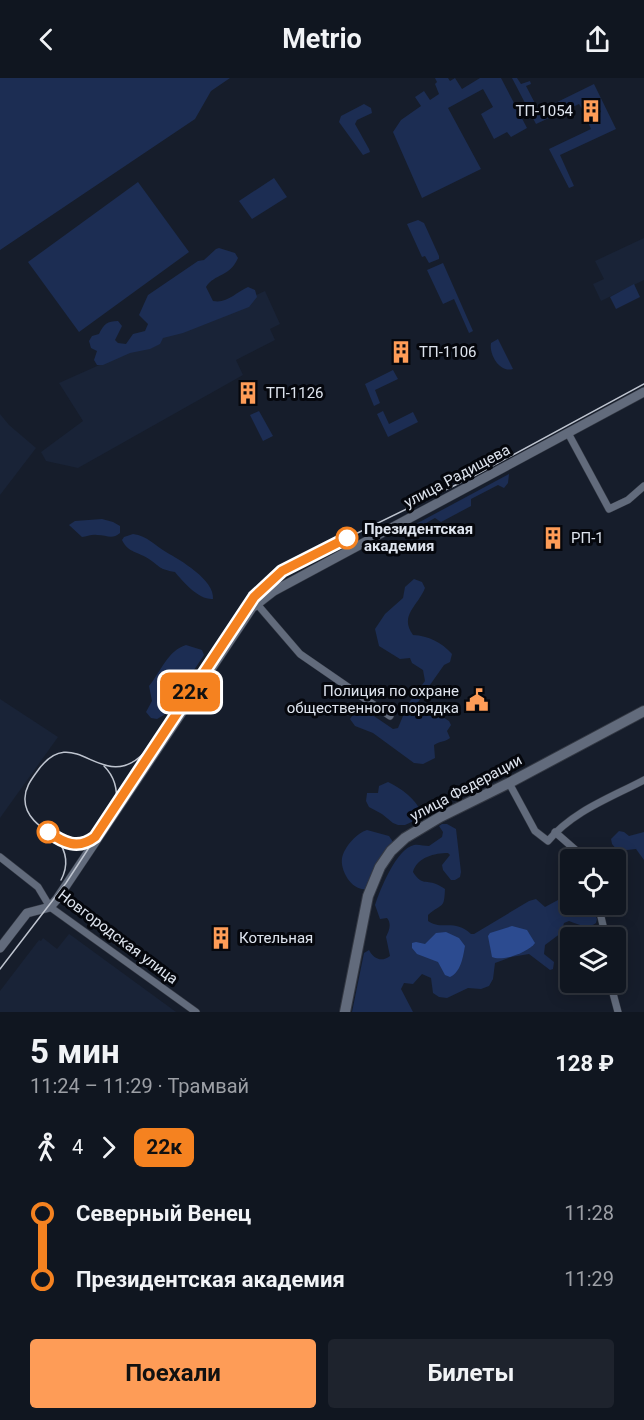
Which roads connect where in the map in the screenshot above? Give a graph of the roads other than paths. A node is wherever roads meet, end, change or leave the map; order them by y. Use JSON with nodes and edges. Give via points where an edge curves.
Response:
{"nodes":[{"id":1,"x":644,"y":392,"type":"edge"},
{"id":2,"x":568,"y":433,"type":"junction"},
{"id":3,"x":644,"y":486,"type":"edge"},
{"id":4,"x":257,"y":604,"type":"junction"},
{"id":5,"x":644,"y":711,"type":"edge"},
{"id":6,"x":390,"y":716,"type":"dead end"},
{"id":7,"x":644,"y":780,"type":"edge"},
{"id":8,"x":509,"y":783,"type":"junction"},
{"id":9,"x":555,"y":832,"type":"junction"},
{"id":10,"x":574,"y":849,"type":"edge"},
{"id":11,"x":0,"y":857,"type":"edge"},
{"id":12,"x":50,"y":907,"type":"junction"},
{"id":13,"x":0,"y":948,"type":"edge"},
{"id":14,"x":613,"y":993,"type":"edge"},
{"id":15,"x":196,"y":1012,"type":"edge"},
{"id":16,"x":345,"y":1012,"type":"edge"},
{"id":17,"x":618,"y":1012,"type":"edge"}],
"edges":[{"from":1,"to":2,"type":"street","name":"улица Радищева"},
{"from":2,"to":3,"type":"street","via":[[609,509]]},
{"from":2,"to":4,"type":"street","name":"улица Радищева","via":[[274,591]]},
{"from":4,"to":6,"type":"street","via":[[300,654]]},
{"from":4,"to":12,"type":"street","name":"улица Радищева"},
{"from":5,"to":8,"type":"main road","name":"улица Федерации"},
{"from":7,"to":9,"type":"street","via":[[587,809]]},
{"from":8,"to":9,"type":"street","via":[[536,831],[548,841]]},
{"from":8,"to":16,"type":"main road","name":"улица Федерации","via":[[419,828],[380,867],[368,896]]},
{"from":9,"to":10,"type":"street"},
{"from":11,"to":12,"type":"street","name":"Новгородская улица","via":[[38,887]]},
{"from":12,"to":13,"type":"street","via":[[27,913]]},
{"from":12,"to":15,"type":"street","name":"Новгородская улица"},
{"from":14,"to":17,"type":"street"}]}
